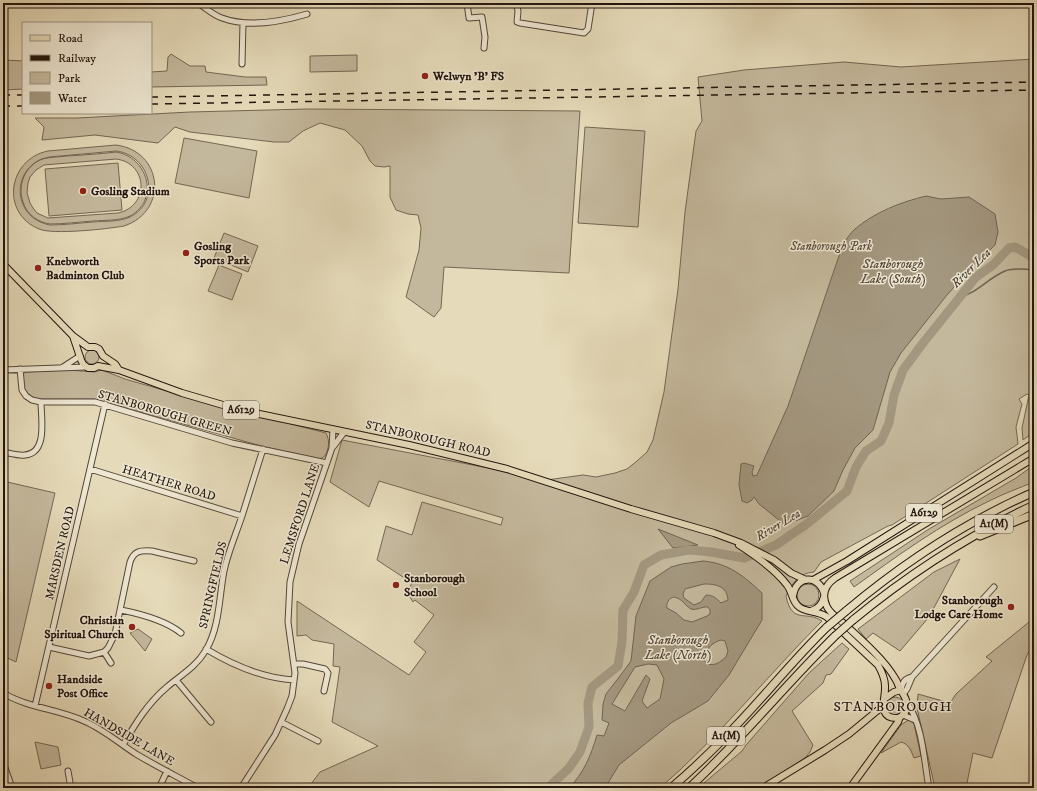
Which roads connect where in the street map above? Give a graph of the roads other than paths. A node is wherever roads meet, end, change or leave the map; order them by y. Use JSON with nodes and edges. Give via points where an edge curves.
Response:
{"nodes":[{"id":1,"x":198,"y":3,"type":"edge"},
{"id":2,"x":467,"y":3,"type":"edge"},
{"id":3,"x":516,"y":3,"type":"edge"},
{"id":4,"x":592,"y":3,"type":"edge"},
{"id":5,"x":207,"y":5,"type":"edge"},
{"id":6,"x":307,"y":14,"type":"dead end"},
{"id":7,"x":242,"y":23,"type":"junction"},
{"id":8,"x":484,"y":48,"type":"dead end"},
{"id":9,"x":242,"y":64,"type":"dead end"},
{"id":10,"x":4,"y":268,"type":"edge"},
{"id":11,"x":73,"y":336,"type":"junction"},
{"id":12,"x":88,"y":347,"type":"junction"},
{"id":13,"x":80,"y":356,"type":"junction"},
{"id":14,"x":103,"y":356,"type":"junction"},
{"id":15,"x":98,"y":366,"type":"junction"},
{"id":16,"x":63,"y":367,"type":"junction"},
{"id":17,"x":86,"y":367,"type":"junction"},
{"id":18,"x":20,"y":369,"type":"junction"},
{"id":19,"x":3,"y":370,"type":"edge"},
{"id":20,"x":119,"y":370,"type":"junction"},
{"id":21,"x":41,"y":402,"type":"junction"},
{"id":22,"x":104,"y":404,"type":"junction"},
{"id":23,"x":334,"y":430,"type":"junction"},
{"id":24,"x":345,"y":432,"type":"junction"},
{"id":25,"x":1034,"y":443,"type":"edge"},
{"id":26,"x":332,"y":448,"type":"junction"},
{"id":27,"x":263,"y":449,"type":"junction"},
{"id":28,"x":3,"y":452,"type":"edge"},
{"id":29,"x":1034,"y":458,"type":"edge"},
{"id":30,"x":327,"y":463,"type":"junction"},
{"id":31,"x":90,"y":469,"type":"junction"},
{"id":32,"x":1034,"y":492,"type":"edge"},
{"id":33,"x":1034,"y":505,"type":"edge"},
{"id":34,"x":1034,"y":514,"type":"edge"},
{"id":35,"x":242,"y":516,"type":"junction"},
{"id":36,"x":956,"y":545,"type":"junction"},
{"id":37,"x":749,"y":548,"type":"junction"},
{"id":38,"x":194,"y":561,"type":"dead end"},
{"id":39,"x":810,"y":580,"type":"junction"},
{"id":40,"x":994,"y":588,"type":"dead end"},
{"id":41,"x":824,"y":595,"type":"junction"},
{"id":42,"x":793,"y":596,"type":"junction"},
{"id":43,"x":121,"y":610,"type":"junction"},
{"id":44,"x":811,"y":611,"type":"junction"},
{"id":45,"x":181,"y":633,"type":"dead end"},
{"id":46,"x":49,"y":647,"type":"junction"},
{"id":47,"x":206,"y":649,"type":"junction"},
{"id":48,"x":104,"y":652,"type":"junction"},
{"id":49,"x":111,"y":664,"type":"dead end"},
{"id":50,"x":294,"y":664,"type":"junction"},
{"id":51,"x":176,"y":680,"type":"junction"},
{"id":52,"x":294,"y":680,"type":"junction"},
{"id":53,"x":324,"y":691,"type":"dead end"},
{"id":54,"x":902,"y":691,"type":"junction"},
{"id":55,"x":3,"y":693,"type":"edge"},
{"id":56,"x":884,"y":700,"type":"junction"},
{"id":57,"x":908,"y":704,"type":"junction"},
{"id":58,"x":35,"y":706,"type":"junction"},
{"id":59,"x":882,"y":706,"type":"junction"},
{"id":60,"x":873,"y":716,"type":"junction"},
{"id":61,"x":888,"y":716,"type":"junction"},
{"id":62,"x":902,"y":716,"type":"junction"},
{"id":63,"x":915,"y":720,"type":"junction"},
{"id":64,"x":211,"y":722,"type":"dead end"},
{"id":65,"x":281,"y":722,"type":"junction"},
{"id":66,"x":892,"y":730,"type":"junction"},
{"id":67,"x":318,"y":741,"type":"dead end"},
{"id":68,"x":123,"y":745,"type":"junction"},
{"id":69,"x":3,"y":762,"type":"edge"},
{"id":70,"x":68,"y":771,"type":"dead end"},
{"id":71,"x":167,"y":771,"type":"junction"},
{"id":72,"x":12,"y":788,"type":"edge"},
{"id":73,"x":71,"y":788,"type":"edge"},
{"id":74,"x":159,"y":788,"type":"edge"},
{"id":75,"x":198,"y":788,"type":"edge"},
{"id":76,"x":241,"y":788,"type":"edge"},
{"id":77,"x":671,"y":788,"type":"edge"},
{"id":78,"x":689,"y":788,"type":"edge"},
{"id":79,"x":763,"y":788,"type":"edge"},
{"id":80,"x":850,"y":788,"type":"edge"},
{"id":81,"x":929,"y":788,"type":"edge"}],
"edges":[{"from":1,"to":5,"type":"street"},
{"from":2,"to":8,"type":"street","via":[[469,18],[482,17]]},
{"from":3,"to":4,"type":"street","via":[[517,22],[582,33],[586,33],[588,29]]},
{"from":5,"to":7,"type":"street","via":[[221,18]]},
{"from":6,"to":7,"type":"street","via":[[274,22]]},
{"from":7,"to":9,"type":"street"},
{"from":10,"to":11,"type":"main road","name":"STANBOROUGH ROAD"},
{"from":11,"to":12,"type":"main road","name":"STANBOROUGH ROAD"},
{"from":11,"to":13,"type":"main road","name":"STANBOROUGH ROAD"},
{"from":12,"to":13,"type":"main road"},
{"from":12,"to":14,"type":"main road","name":"STANBOROUGH ROAD","via":[[99,349]]},
{"from":13,"to":16,"type":"street"},
{"from":13,"to":17,"type":"main road","name":"STANBOROUGH ROAD"},
{"from":14,"to":15,"type":"main road"},
{"from":14,"to":20,"type":"main road","name":"STANBOROUGH ROAD","number":"A6129"},
{"from":15,"to":17,"type":"main road","name":"STANBOROUGH ROAD"},
{"from":15,"to":20,"type":"main road","name":"STANBOROUGH ROAD","number":"A6129"},
{"from":16,"to":17,"type":"street"},
{"from":16,"to":18,"type":"street"},
{"from":18,"to":19,"type":"street"},
{"from":18,"to":21,"type":"street","name":"STANBOROUGH GREEN","via":[[24,394],[32,400]]},
{"from":20,"to":23,"type":"main road","name":"STANBOROUGH ROAD","number":"A6129","via":[[182,393],[240,410]]},
{"from":21,"to":22,"type":"street","name":"STANBOROUGH GREEN"},
{"from":21,"to":28,"type":"street","via":[[41,439],[38,448],[31,454],[23,455]]},
{"from":22,"to":27,"type":"street","name":"STANBOROUGH GREEN","via":[[232,443]]},
{"from":22,"to":31,"type":"street","name":"MARSDEN ROAD"},
{"from":23,"to":24,"type":"main road","name":"STANBOROUGH ROAD","number":"A6129"},
{"from":23,"to":26,"type":"street","name":"LEMSFORD LANE"},
{"from":24,"to":26,"type":"street","name":"LEMSFORD LANE"},
{"from":24,"to":37,"type":"main road","name":"STANBOROUGH ROAD","number":"A6129","via":[[507,469],[730,538]]},
{"from":25,"to":39,"type":"main road","number":"A6129","via":[[858,554]]},
{"from":26,"to":30,"type":"street","name":"LEMSFORD LANE"},
{"from":27,"to":30,"type":"street","name":"STANBOROUGH GREEN"},
{"from":27,"to":35,"type":"street","name":"SPRINGFIELDS"},
{"from":29,"to":41,"type":"main road","number":"A6129","via":[[835,578],[828,584]]},
{"from":30,"to":50,"type":"street","name":"LEMSFORD LANE","via":[[299,544],[290,582],[288,622]]},
{"from":31,"to":35,"type":"street","name":"HEATHER ROAD"},
{"from":31,"to":46,"type":"street","name":"MARSDEN ROAD"},
{"from":32,"to":77,"type":"highway","number":"A1(M)","bridge":true,"via":[[957,531],[885,579],[827,627],[732,730]]},
{"from":33,"to":36,"type":"highway","number":"A1(M)"},
{"from":34,"to":36,"type":"highway","number":"A1(M)"},
{"from":35,"to":47,"type":"street","name":"SPRINGFIELDS","via":[[224,570],[214,633]]},
{"from":36,"to":78,"type":"highway","number":"A1(M)","bridge":true,"via":[[904,580],[835,636]]},
{"from":37,"to":39,"type":"main road","number":"A6129","via":[[774,560],[791,574]]},
{"from":37,"to":42,"type":"main road","number":"A6129","via":[[781,578]]},
{"from":38,"to":43,"type":"street","via":[[152,551],[136,552],[130,562]]},
{"from":39,"to":41,"type":"main road","via":[[818,583]]},
{"from":39,"to":42,"type":"main road","via":[[797,584]]},
{"from":40,"to":54,"type":"street","via":[[912,677],[906,678],[902,683]]},
{"from":41,"to":44,"type":"main road","via":[[818,608]]},
{"from":41,"to":54,"type":"main road","via":[[829,610],[882,661]]},
{"from":42,"to":44,"type":"main road","via":[[799,608]]},
{"from":43,"to":45,"type":"street","via":[[160,621]]},
{"from":43,"to":48,"type":"street","via":[[115,634]]},
{"from":44,"to":56,"type":"main road","via":[[827,616],[878,665],[884,679]]},
{"from":46,"to":48,"type":"street","via":[[83,655]]},
{"from":46,"to":58,"type":"street","name":"MARSDEN ROAD"},
{"from":47,"to":51,"type":"street","name":"SPRINGFIELDS","via":[[198,661]]},
{"from":47,"to":52,"type":"street","via":[[240,668],[264,676]]},
{"from":48,"to":49,"type":"street"},
{"from":50,"to":52,"type":"street","name":"LEMSFORD LANE"},
{"from":50,"to":53,"type":"street","via":[[327,670]]},
{"from":51,"to":64,"type":"street"},
{"from":51,"to":68,"type":"street","name":"SPRINGFIELDS","via":[[146,709]]},
{"from":52,"to":65,"type":"street","name":"LEMSFORD LANE","via":[[290,702]]},
{"from":54,"to":56,"type":"main road","via":[[894,692]]},
{"from":54,"to":57,"type":"main road"},
{"from":55,"to":58,"type":"street","name":"HANDSIDE LANE"},
{"from":56,"to":59,"type":"main road"},
{"from":57,"to":62,"type":"main road"},
{"from":57,"to":63,"type":"street"},
{"from":58,"to":68,"type":"street","name":"HANDSIDE LANE","via":[[86,722]]},
{"from":59,"to":60,"type":"main road"},
{"from":59,"to":61,"type":"main road"},
{"from":60,"to":61,"type":"main road"},
{"from":60,"to":79,"type":"main road","via":[[825,750]]},
{"from":61,"to":62,"type":"main road"},
{"from":61,"to":66,"type":"main road"},
{"from":62,"to":63,"type":"street"},
{"from":62,"to":66,"type":"main road"},
{"from":63,"to":81,"type":"street"},
{"from":65,"to":67,"type":"street"},
{"from":65,"to":76,"type":"street","name":"LEMSFORD LANE"},
{"from":66,"to":80,"type":"main road"},
{"from":68,"to":71,"type":"street","name":"HANDSIDE LANE"},
{"from":69,"to":72,"type":"street"},
{"from":70,"to":73,"type":"street"},
{"from":71,"to":74,"type":"street"},
{"from":71,"to":75,"type":"street","name":"HANDSIDE LANE"}]}
